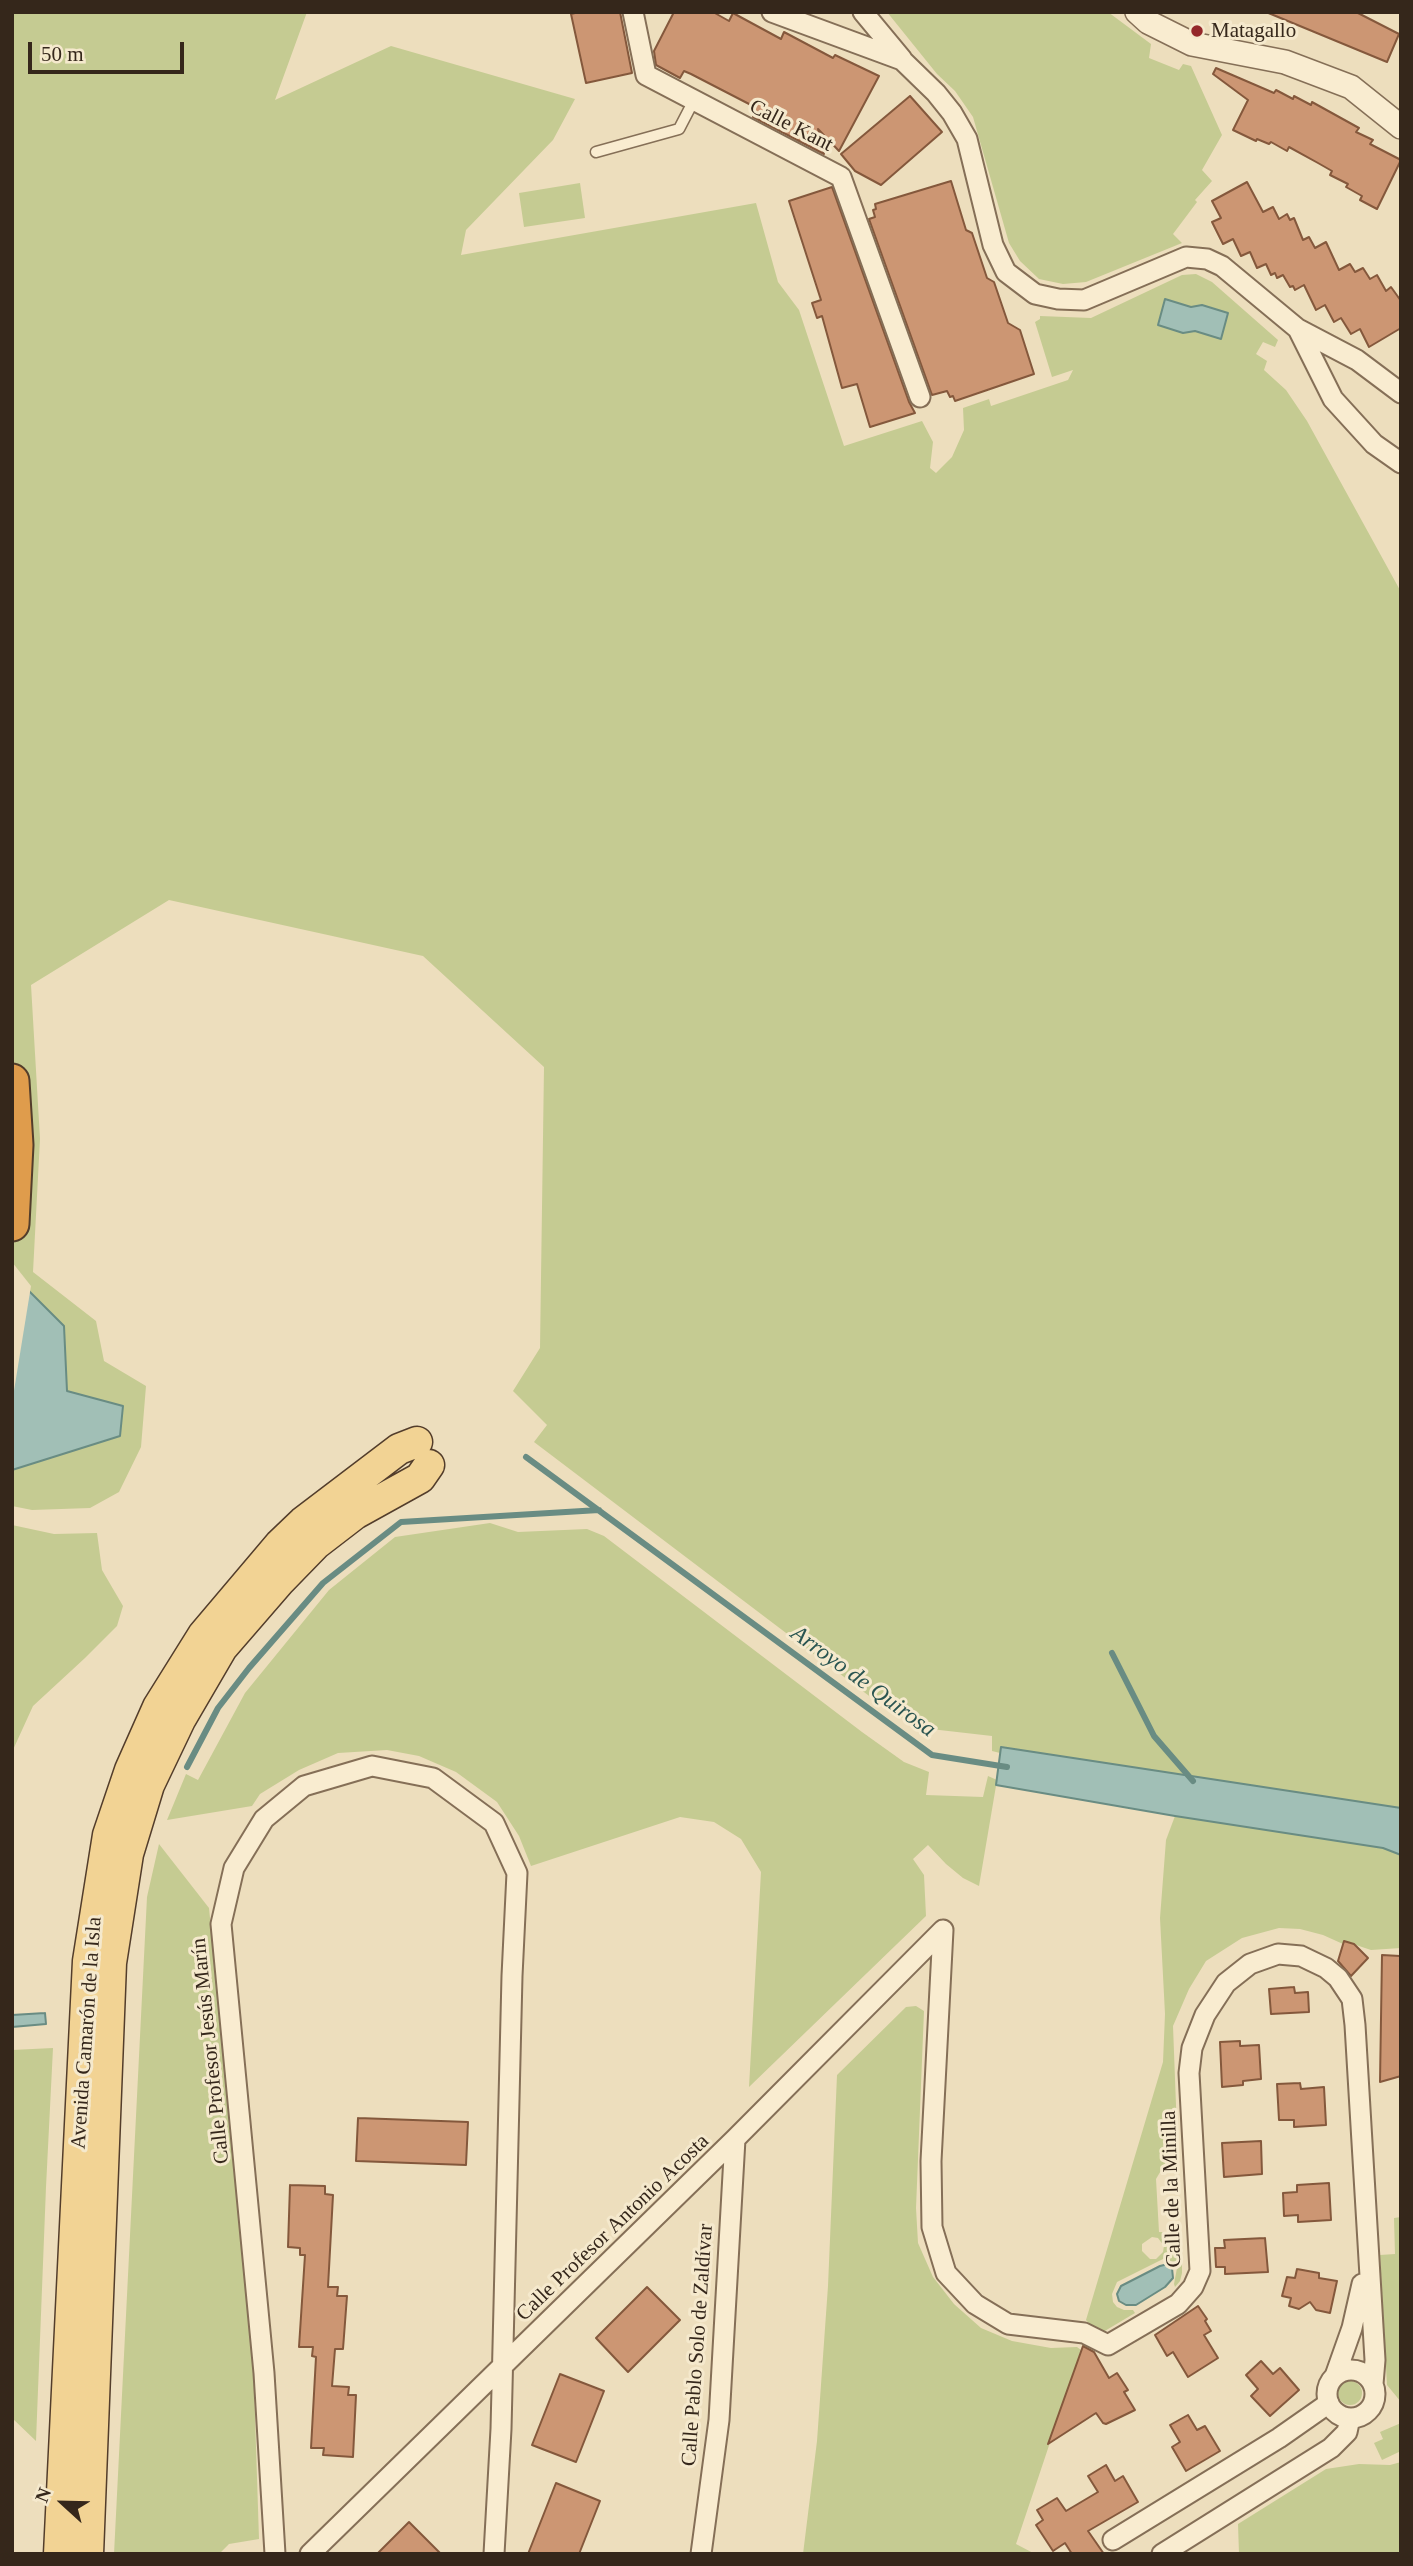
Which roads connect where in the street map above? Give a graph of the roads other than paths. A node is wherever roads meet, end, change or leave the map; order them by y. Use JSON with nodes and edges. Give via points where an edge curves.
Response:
{"nodes":[{"id":1,"x":633,"y":12,"type":"edge"},
{"id":2,"x":772,"y":12,"type":"edge"},
{"id":3,"x":863,"y":12,"type":"edge"},
{"id":4,"x":1137,"y":12,"type":"edge"},
{"id":5,"x":902,"y":60,"type":"junction"},
{"id":6,"x":693,"y":102,"type":"junction"},
{"id":7,"x":1401,"y":127,"type":"edge"},
{"id":8,"x":596,"y":152,"type":"dead end"},
{"id":9,"x":1298,"y":329,"type":"junction"},
{"id":10,"x":1401,"y":393,"type":"edge"},
{"id":11,"x":920,"y":397,"type":"dead end"},
{"id":12,"x":1401,"y":463,"type":"edge"},
{"id":13,"x":12,"y":1081,"type":"edge"},
{"id":14,"x":12,"y":1224,"type":"edge"},
{"id":15,"x":943,"y":1930,"type":"joint"},
{"id":16,"x":735,"y":2139,"type":"junction"},
{"id":17,"x":1366,"y":2242,"type":"junction"},
{"id":18,"x":502,"y":2368,"type":"junction"},
{"id":19,"x":1335,"y":2376,"type":"junction"},
{"id":20,"x":1373,"y":2384,"type":"junction"},
{"id":21,"x":1329,"y":2403,"type":"junction"},
{"id":22,"x":1350,"y":2418,"type":"junction"},
{"id":23,"x":1113,"y":2540,"type":"dead end"},
{"id":24,"x":59,"y":2554,"type":"edge"},
{"id":25,"x":88,"y":2554,"type":"edge"},
{"id":26,"x":275,"y":2554,"type":"edge"},
{"id":27,"x":310,"y":2554,"type":"edge"},
{"id":28,"x":494,"y":2554,"type":"edge"},
{"id":29,"x":701,"y":2554,"type":"edge"},
{"id":30,"x":1161,"y":2554,"type":"edge"}],
"edges":[{"from":1,"to":6,"type":"street","name":"Calle Kant","via":[[646,75]]},
{"from":2,"to":5,"type":"street"},
{"from":3,"to":5,"type":"street"},
{"from":4,"to":7,"type":"street","via":[[1192,44],[1285,62],[1351,87]]},
{"from":5,"to":9,"type":"street","via":[[936,93],[967,139],[993,245],[1006,272],[1035,294],[1084,300],[1186,257],[1207,259],[1222,266]]},
{"from":6,"to":8,"type":"lane","via":[[679,129]]},
{"from":6,"to":11,"type":"street","name":"Calle Kant","via":[[841,177]]},
{"from":9,"to":10,"type":"street","via":[[1357,360]]},
{"from":9,"to":12,"type":"street","via":[[1333,399],[1374,444]]},
{"from":13,"to":14,"type":"highway","via":[[16,1145]]},
{"from":15,"to":16,"type":"street","name":"Calle Profesor Antonio Acosta"},
{"from":15,"to":17,"type":"street","name":"Calle de la Minilla","via":[[932,2227],[946,2273],[975,2304],[1008,2324],[1084,2333],[1108,2346],[1178,2304],[1193,2287],[1200,2271],[1189,2073],[1192,2048],[1205,2015],[1226,1983],[1250,1964],[1278,1954],[1301,1956],[1326,1968],[1352,1999]]},
{"from":16,"to":18,"type":"street","name":"Calle Profesor Antonio Acosta"},
{"from":16,"to":29,"type":"street","name":"Calle Pablo Solo de Zaldívar","via":[[719,2420]]},
{"from":17,"to":19,"type":"street","name":"Calle de la Minilla","via":[[1360,2298]]},
{"from":17,"to":20,"type":"street","name":"Calle de la Minilla"},
{"from":18,"to":26,"type":"street","name":"Calle Profesor Jesús Marín","via":[[517,1873],[494,1823],[474,1808],[433,1778],[372,1766],[304,1786],[264,1819],[234,1868],[221,1924],[264,2373]]},
{"from":18,"to":27,"type":"street","name":"Calle Profesor Antonio Acosta"},
{"from":18,"to":28,"type":"street","name":"Calle Profesor Jesús Marín"},
{"from":19,"to":20,"type":"street","via":[[1356,2370]]},
{"from":19,"to":21,"type":"street","via":[[1327,2388]]},
{"from":20,"to":22,"type":"street","via":[[1371,2407]]},
{"from":21,"to":22,"type":"street","via":[[1338,2414]]},
{"from":21,"to":23,"type":"street"},
{"from":22,"to":30,"type":"street","via":[[1347,2432],[1331,2448]]},
{"from":24,"to":25,"type":"main road","name":"Avenida Camarón de la Isla","via":[[88,1961],[108,1835],[158,1707],[203,1635],[303,1522],[399,1449],[423,1454],[420,1478],[355,1514],[316,1544],[222,1648],[149,1785],[131,1843],[111,1963]]}]}
